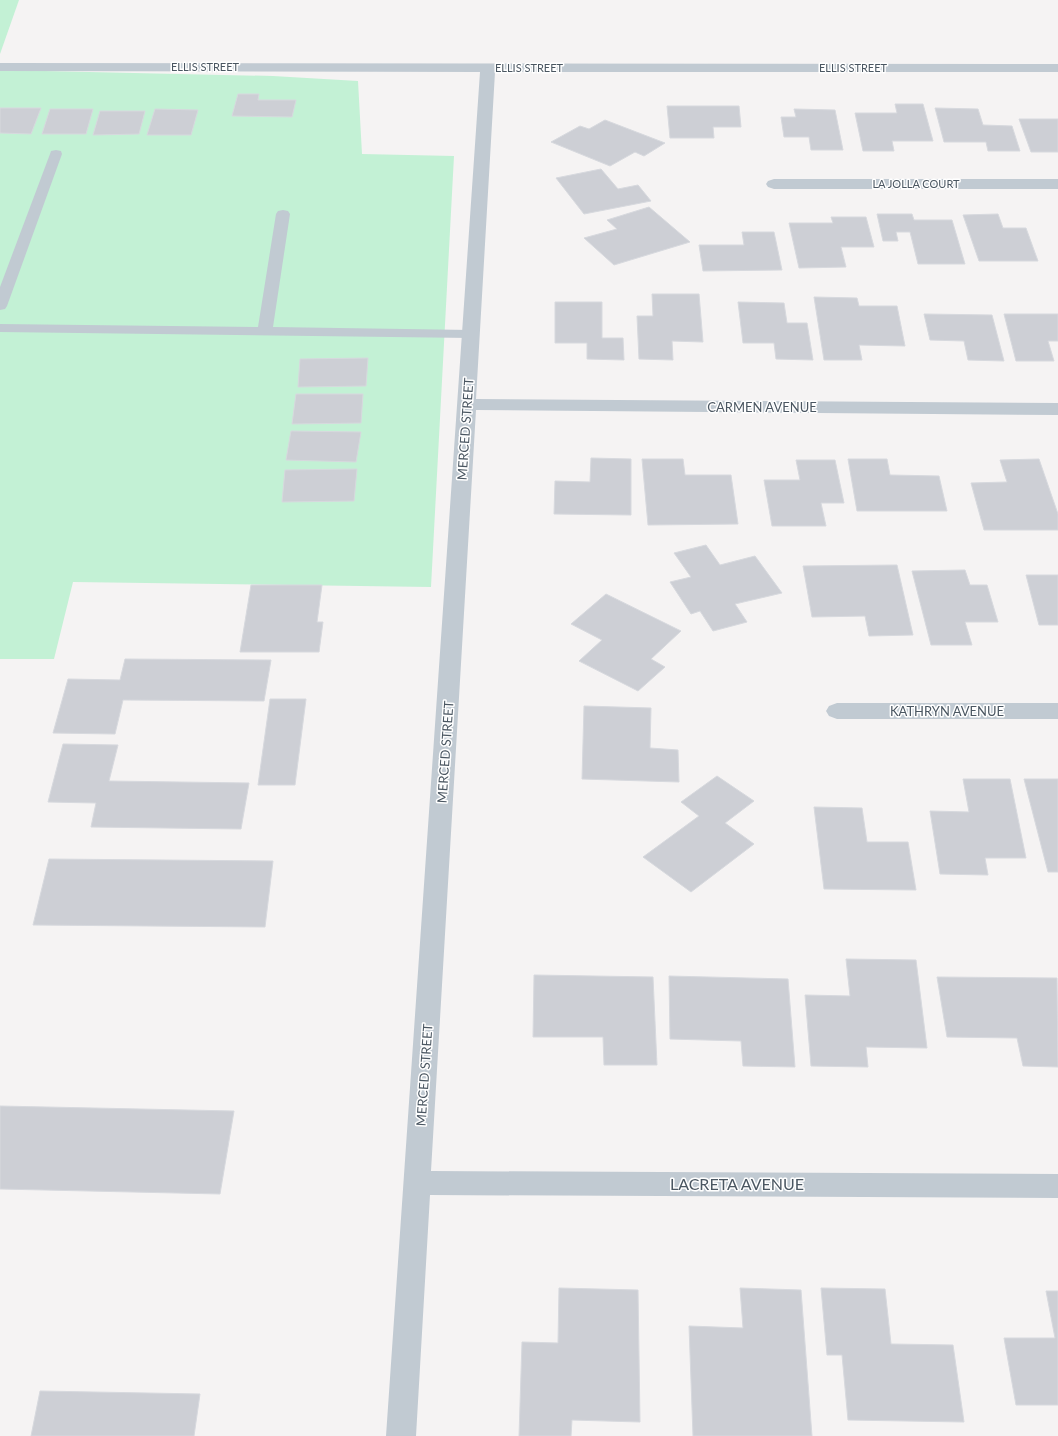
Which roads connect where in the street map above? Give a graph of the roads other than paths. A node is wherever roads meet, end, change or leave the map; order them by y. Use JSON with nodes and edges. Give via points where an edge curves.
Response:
{"nodes":[{"id":1,"x":0,"y":66,"type":"edge"},
{"id":2,"x":488,"y":68,"type":"junction"},
{"id":3,"x":1058,"y":68,"type":"edge"},
{"id":4,"x":56,"y":154,"type":"dead end"},
{"id":5,"x":774,"y":184,"type":"dead end"},
{"id":6,"x":1058,"y":184,"type":"edge"},
{"id":7,"x":283,"y":214,"type":"dead end"},
{"id":8,"x":0,"y":306,"type":"edge"},
{"id":9,"x":0,"y":328,"type":"edge"},
{"id":10,"x":265,"y":330,"type":"junction"},
{"id":11,"x":471,"y":334,"type":"junction"},
{"id":12,"x":467,"y":404,"type":"junction"},
{"id":13,"x":1058,"y":409,"type":"edge"},
{"id":14,"x":836,"y":711,"type":"dead end"},
{"id":15,"x":1058,"y":711,"type":"edge"},
{"id":16,"x":417,"y":1183,"type":"junction"},
{"id":17,"x":1058,"y":1186,"type":"edge"},
{"id":18,"x":401,"y":1436,"type":"edge"}],
"edges":[{"from":1,"to":2,"type":"street","name":"ELLIS STREET"},
{"from":2,"to":3,"type":"street","name":"ELLIS STREET"},
{"from":2,"to":11,"type":"street","name":"MERCED STREET"},
{"from":4,"to":8,"type":"lane"},
{"from":5,"to":6,"type":"street","name":"LA JOLLA COURT"},
{"from":7,"to":10,"type":"lane"},
{"from":9,"to":10,"type":"lane"},
{"from":10,"to":11,"type":"lane"},
{"from":11,"to":12,"type":"street","name":"MERCED STREET"},
{"from":12,"to":13,"type":"street","name":"CARMEN AVENUE"},
{"from":12,"to":16,"type":"street","name":"MERCED STREET"},
{"from":14,"to":15,"type":"street","name":"KATHRYN AVENUE"},
{"from":16,"to":17,"type":"street","name":"LACRETA AVENUE"},
{"from":16,"to":18,"type":"street","name":"MERCED STREET"}]}
